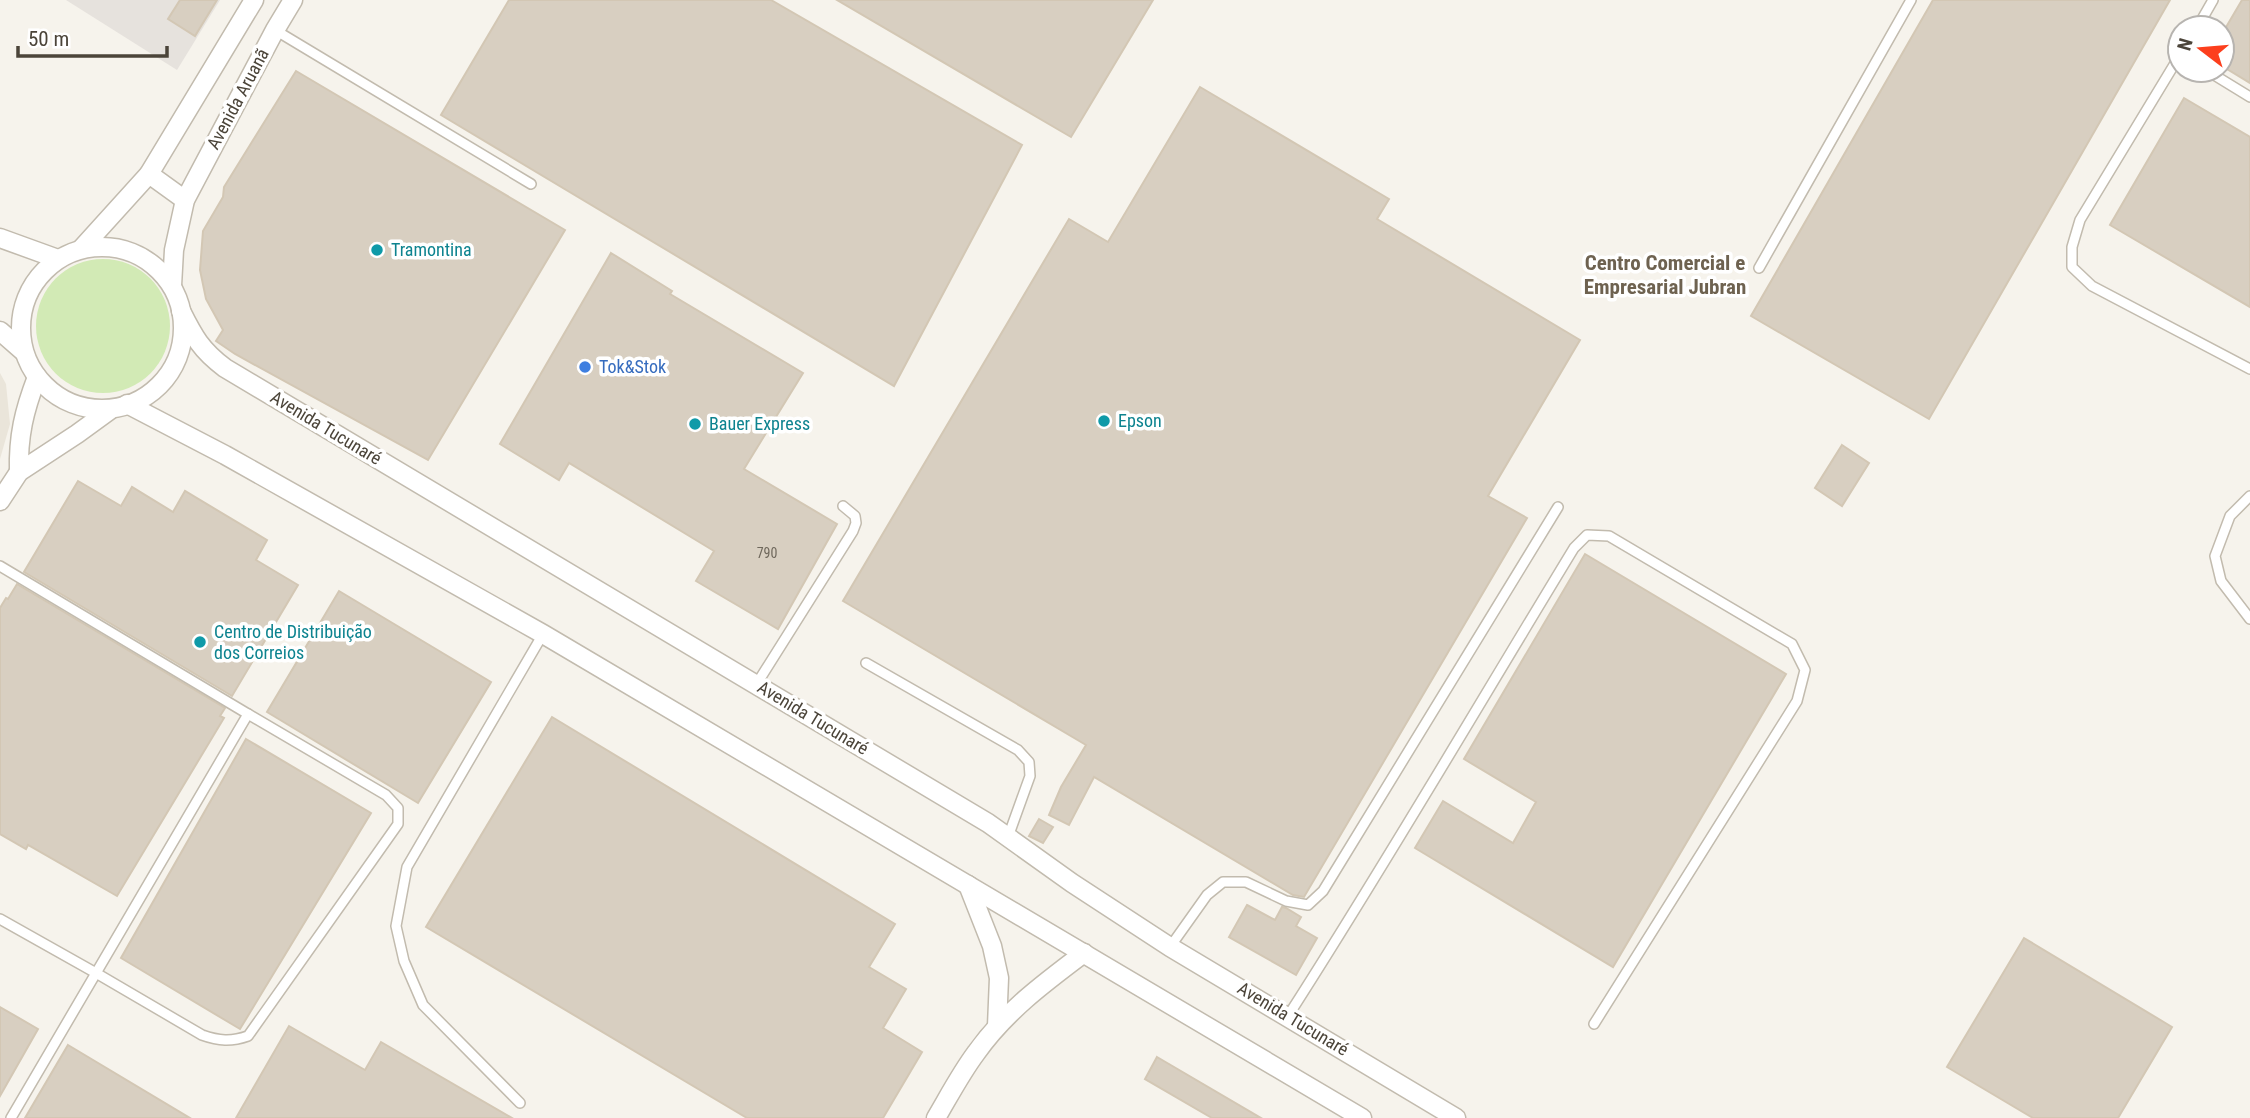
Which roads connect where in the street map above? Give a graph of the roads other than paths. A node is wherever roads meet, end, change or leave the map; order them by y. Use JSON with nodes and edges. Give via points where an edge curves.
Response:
{"nodes":[{"id":1,"x":254,"y":0,"type":"edge"},
{"id":2,"x":293,"y":0,"type":"edge"},
{"id":3,"x":1911,"y":0,"type":"edge"},
{"id":4,"x":275,"y":30,"type":"junction"},
{"id":5,"x":2166,"y":78,"type":"edge"},
{"id":6,"x":2229,"y":84,"type":"edge"},
{"id":7,"x":2250,"y":97,"type":"edge"},
{"id":8,"x":149,"y":174,"type":"junction"},
{"id":9,"x":531,"y":184,"type":"dead end"},
{"id":10,"x":185,"y":200,"type":"junction"},
{"id":11,"x":0,"y":237,"type":"edge"},
{"id":12,"x":82,"y":248,"type":"junction"},
{"id":13,"x":58,"y":259,"type":"junction"},
{"id":14,"x":1759,"y":268,"type":"dead end"},
{"id":15,"x":172,"y":286,"type":"junction"},
{"id":16,"x":181,"y":311,"type":"junction"},
{"id":17,"x":0,"y":331,"type":"edge"},
{"id":18,"x":24,"y":352,"type":"junction"},
{"id":19,"x":2250,"y":369,"type":"edge"},
{"id":20,"x":37,"y":377,"type":"junction"},
{"id":21,"x":119,"y":407,"type":"junction"},
{"id":22,"x":19,"y":472,"type":"junction"},
{"id":23,"x":2250,"y":496,"type":"edge"},
{"id":24,"x":0,"y":500,"type":"edge"},
{"id":25,"x":843,"y":506,"type":"dead end"},
{"id":26,"x":1558,"y":508,"type":"dead end"},
{"id":27,"x":0,"y":566,"type":"edge"},
{"id":28,"x":2250,"y":619,"type":"edge"},
{"id":29,"x":543,"y":634,"type":"junction"},
{"id":30,"x":866,"y":663,"type":"dead end"},
{"id":31,"x":756,"y":685,"type":"junction"},
{"id":32,"x":248,"y":714,"type":"junction"},
{"id":33,"x":1008,"y":837,"type":"junction"},
{"id":34,"x":968,"y":885,"type":"junction"},
{"id":35,"x":0,"y":919,"type":"edge"},
{"id":36,"x":1170,"y":947,"type":"junction"},
{"id":37,"x":1084,"y":953,"type":"junction"},
{"id":38,"x":96,"y":973,"type":"junction"},
{"id":39,"x":1288,"y":1016,"type":"junction"},
{"id":40,"x":1594,"y":1024,"type":"dead end"},
{"id":41,"x":998,"y":1026,"type":"junction"},
{"id":42,"x":520,"y":1103,"type":"dead end"},
{"id":43,"x":10,"y":1118,"type":"edge"},
{"id":44,"x":936,"y":1118,"type":"edge"},
{"id":45,"x":1362,"y":1118,"type":"edge"},
{"id":46,"x":1456,"y":1118,"type":"edge"}],
"edges":[{"from":1,"to":8,"type":"street","name":"Avenida Aruanã"},
{"from":2,"to":4,"type":"street","name":"Avenida Aruanã"},
{"from":3,"to":14,"type":"lane"},
{"from":4,"to":9,"type":"lane"},
{"from":4,"to":10,"type":"street","name":"Avenida Aruanã"},
{"from":5,"to":19,"type":"lane","via":[[2080,220],[2071,247],[2072,267],[2092,286]]},
{"from":6,"to":7,"type":"lane"},
{"from":8,"to":10,"type":"street"},
{"from":8,"to":12,"type":"street","name":"Avenida Aruanã"},
{"from":10,"to":15,"type":"street","name":"Avenida Aruanã"},
{"from":11,"to":13,"type":"street"},
{"from":12,"to":13,"type":"street"},
{"from":12,"to":15,"type":"street","via":[[108,246],[133,252],[155,266]]},
{"from":13,"to":18,"type":"street","via":[[38,276],[25,299],[20,325]]},
{"from":15,"to":16,"type":"street"},
{"from":16,"to":21,"type":"street","via":[[182,337],[175,363],[158,386]]},
{"from":16,"to":31,"type":"street","name":"Avenida Tucunaré","via":[[197,343],[225,368]]},
{"from":17,"to":18,"type":"street"},
{"from":18,"to":20,"type":"street"},
{"from":20,"to":21,"type":"street","via":[[57,396],[82,407]]},
{"from":20,"to":22,"type":"street","via":[[21,426]]},
{"from":21,"to":22,"type":"street"},
{"from":21,"to":29,"type":"street","via":[[237,461]]},
{"from":22,"to":24,"type":"street"},
{"from":23,"to":28,"type":"lane","via":[[2230,516],[2215,556],[2221,581]]},
{"from":25,"to":31,"type":"lane","via":[[855,516],[853,531]]},
{"from":26,"to":36,"type":"lane","via":[[1323,891],[1308,905],[1286,901],[1246,882],[1223,882],[1207,895]]},
{"from":27,"to":32,"type":"lane"},
{"from":29,"to":34,"type":"street"},
{"from":29,"to":42,"type":"lane","via":[[407,867],[396,926],[404,961],[424,1005]]},
{"from":30,"to":33,"type":"lane","via":[[1018,750],[1029,762],[1030,776]]},
{"from":31,"to":33,"type":"street","name":"Avenida Tucunaré"},
{"from":32,"to":38,"type":"lane"},
{"from":32,"to":38,"type":"lane","via":[[386,795],[398,808],[398,824],[248,1036],[218,1041],[202,1035]]},
{"from":33,"to":36,"type":"street","name":"Avenida Tucunaré"},
{"from":34,"to":37,"type":"street"},
{"from":34,"to":41,"type":"street","via":[[999,978]]},
{"from":35,"to":38,"type":"lane"},
{"from":36,"to":39,"type":"street","name":"Avenida Tucunaré"},
{"from":37,"to":41,"type":"street","via":[[1030,993]]},
{"from":37,"to":45,"type":"street"},
{"from":38,"to":43,"type":"lane"},
{"from":39,"to":40,"type":"lane","via":[[1574,548],[1587,535],[1609,536],[1792,644],[1805,670],[1797,701]]},
{"from":39,"to":46,"type":"street","name":"Avenida Tucunaré"},
{"from":41,"to":44,"type":"street","via":[[975,1053]]}]}
